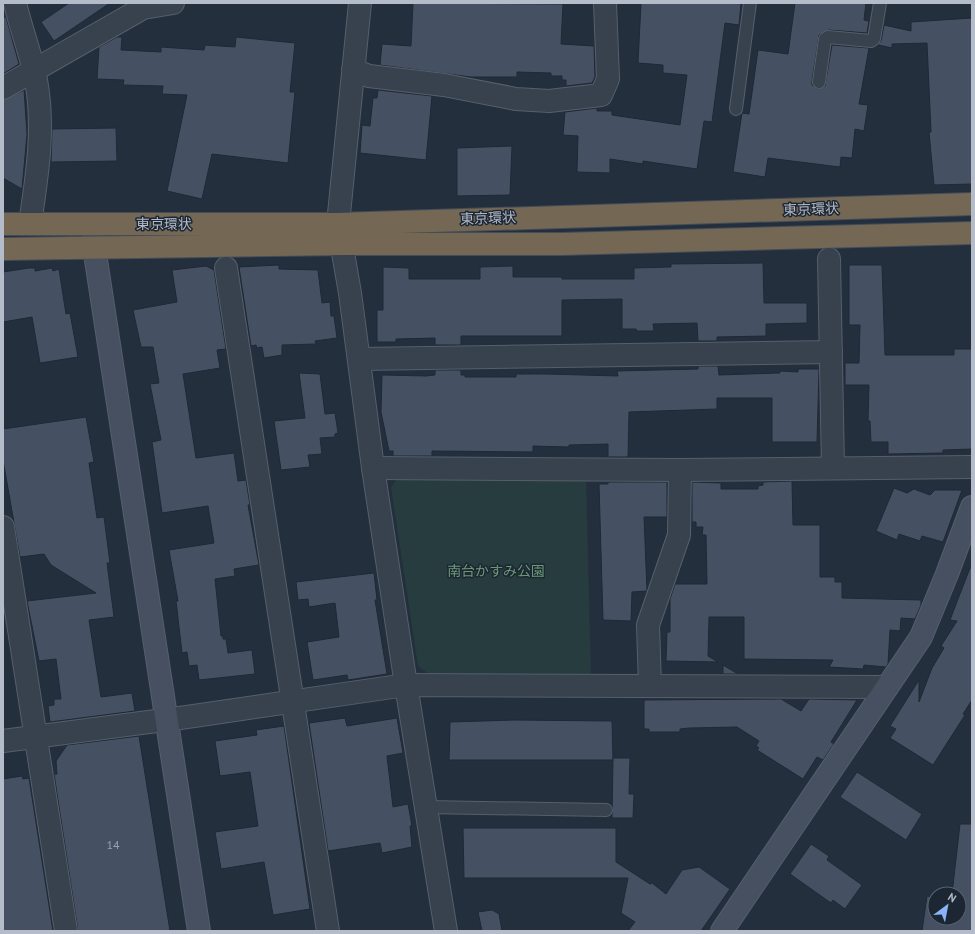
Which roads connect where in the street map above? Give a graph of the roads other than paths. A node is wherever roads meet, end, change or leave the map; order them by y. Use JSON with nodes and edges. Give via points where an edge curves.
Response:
{"nodes":[{"id":1,"x":15,"y":3,"type":"edge"},
{"id":2,"x":173,"y":3,"type":"edge"},
{"id":3,"x":360,"y":3,"type":"edge"},
{"id":4,"x":605,"y":3,"type":"edge"},
{"id":5,"x":750,"y":3,"type":"edge"},
{"id":6,"x":880,"y":3,"type":"edge"},
{"id":7,"x":34,"y":70,"type":"junction"},
{"id":8,"x":353,"y":70,"type":"junction"},
{"id":9,"x":819,"y":82,"type":"dead end"},
{"id":10,"x":3,"y":88,"type":"edge"},
{"id":11,"x":736,"y":108,"type":"dead end"},
{"id":12,"x":972,"y":204,"type":"edge"},
{"id":13,"x":3,"y":224,"type":"edge"},
{"id":14,"x":30,"y":224,"type":"junction"},
{"id":15,"x":92,"y":224,"type":"junction"},
{"id":16,"x":972,"y":233,"type":"edge"},
{"id":17,"x":340,"y":234,"type":"junction"},
{"id":18,"x":94,"y":247,"type":"junction"},
{"id":19,"x":3,"y":249,"type":"edge"},
{"id":20,"x":829,"y":259,"type":"dead end"},
{"id":21,"x":226,"y":268,"type":"dead end"},
{"id":22,"x":831,"y":352,"type":"junction"},
{"id":23,"x":360,"y":359,"type":"junction"},
{"id":24,"x":972,"y":467,"type":"edge"},
{"id":25,"x":373,"y":468,"type":"junction"},
{"id":26,"x":833,"y":468,"type":"junction"},
{"id":27,"x":680,"y":470,"type":"junction"},
{"id":28,"x":972,"y":507,"type":"edge"},
{"id":29,"x":3,"y":527,"type":"edge"},
{"id":30,"x":406,"y":685,"type":"junction"},
{"id":31,"x":650,"y":686,"type":"junction"},
{"id":32,"x":887,"y":687,"type":"junction"},
{"id":33,"x":292,"y":702,"type":"junction"},
{"id":34,"x":168,"y":720,"type":"junction"},
{"id":35,"x":36,"y":737,"type":"junction"},
{"id":36,"x":3,"y":741,"type":"edge"},
{"id":37,"x":426,"y":807,"type":"junction"},
{"id":38,"x":606,"y":810,"type":"dead end"},
{"id":39,"x":66,"y":931,"type":"edge"},
{"id":40,"x":199,"y":931,"type":"edge"},
{"id":41,"x":328,"y":931,"type":"edge"},
{"id":42,"x":446,"y":931,"type":"edge"},
{"id":43,"x":722,"y":931,"type":"edge"}],
"edges":[{"from":1,"to":7,"type":"street"},
{"from":2,"to":7,"type":"street","via":[[143,8]]},
{"from":3,"to":8,"type":"street"},
{"from":4,"to":8,"type":"street","via":[[608,79],[601,95],[549,100],[516,99],[444,85],[369,76]]},
{"from":5,"to":11,"type":"lane"},
{"from":6,"to":9,"type":"lane","via":[[874,39],[871,41],[828,37],[825,39]]},
{"from":7,"to":10,"type":"street"},
{"from":7,"to":14,"type":"street","via":[[40,145]]},
{"from":8,"to":17,"type":"street"},
{"from":12,"to":17,"type":"highway","name":"東京環状"},
{"from":13,"to":14,"type":"highway","name":"東京環状"},
{"from":14,"to":15,"type":"highway","name":"東京環状"},
{"from":15,"to":17,"type":"highway","name":"東京環状"},
{"from":15,"to":18,"type":"street"},
{"from":16,"to":17,"type":"highway","name":"東京環状","via":[[561,244]]},
{"from":17,"to":18,"type":"highway","name":"東京環状"},
{"from":17,"to":23,"type":"street"},
{"from":18,"to":19,"type":"highway","name":"東京環状"},
{"from":18,"to":34,"type":"street"},
{"from":20,"to":22,"type":"street"},
{"from":21,"to":33,"type":"street"},
{"from":22,"to":23,"type":"street"},
{"from":22,"to":26,"type":"street"},
{"from":23,"to":25,"type":"street"},
{"from":24,"to":26,"type":"street"},
{"from":25,"to":27,"type":"street"},
{"from":25,"to":30,"type":"street"},
{"from":26,"to":27,"type":"street"},
{"from":27,"to":31,"type":"street","via":[[679,535],[648,626]]},
{"from":28,"to":32,"type":"street","via":[[948,574],[921,637]]},
{"from":29,"to":35,"type":"street"},
{"from":30,"to":31,"type":"street"},
{"from":30,"to":33,"type":"street"},
{"from":30,"to":37,"type":"street"},
{"from":31,"to":32,"type":"street"},
{"from":32,"to":43,"type":"street"},
{"from":33,"to":34,"type":"street"},
{"from":33,"to":41,"type":"street"},
{"from":34,"to":35,"type":"street"},
{"from":34,"to":40,"type":"street"},
{"from":35,"to":36,"type":"street"},
{"from":35,"to":39,"type":"street"},
{"from":37,"to":38,"type":"lane"},
{"from":37,"to":42,"type":"street"}]}
